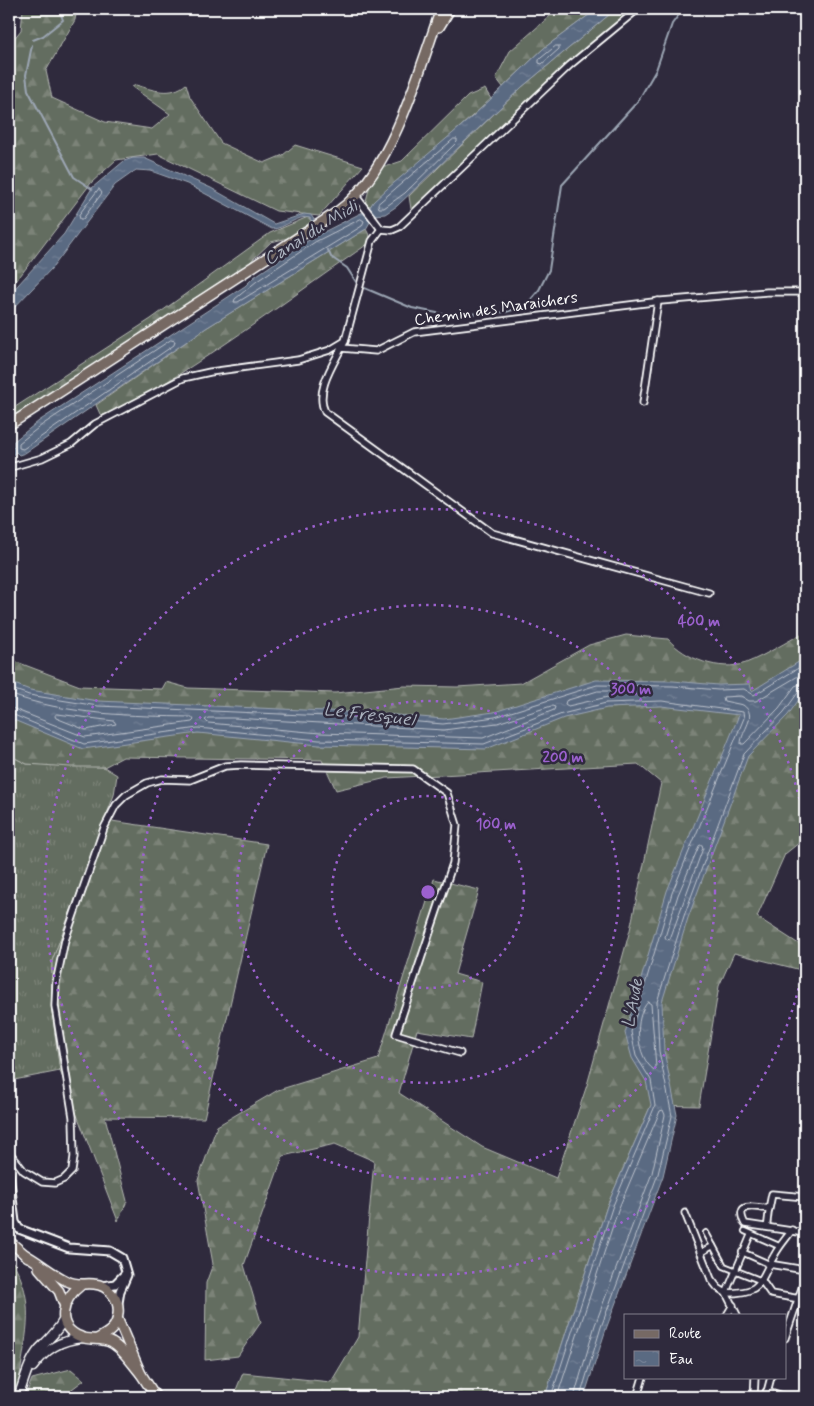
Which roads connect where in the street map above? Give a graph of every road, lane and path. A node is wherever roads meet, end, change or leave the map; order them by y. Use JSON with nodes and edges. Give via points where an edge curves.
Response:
{"nodes":[{"id":1,"x":442,"y":9,"type":"edge"},
{"id":2,"x":450,"y":9,"type":"edge"},
{"id":3,"x":638,"y":9,"type":"edge"},
{"id":4,"x":432,"y":38,"type":"junction"},
{"id":5,"x":355,"y":195,"type":"junction"},
{"id":6,"x":381,"y":228,"type":"junction"},
{"id":7,"x":805,"y":292,"type":"edge"},
{"id":8,"x":658,"y":301,"type":"junction"},
{"id":9,"x":344,"y":341,"type":"junction"},
{"id":10,"x":341,"y":348,"type":"junction"},
{"id":11,"x":643,"y":403,"type":"dead end"},
{"id":12,"x":9,"y":425,"type":"edge"},
{"id":13,"x":11,"y":468,"type":"dead end"},
{"id":14,"x":709,"y":593,"type":"dead end"},
{"id":15,"x":460,"y":1053,"type":"dead end"},
{"id":16,"x":9,"y":1152,"type":"edge"},
{"id":17,"x":9,"y":1174,"type":"edge"},
{"id":18,"x":805,"y":1197,"type":"edge"},
{"id":19,"x":769,"y":1209,"type":"junction"},
{"id":20,"x":685,"y":1213,"type":"dead end"},
{"id":21,"x":765,"y":1226,"type":"junction"},
{"id":22,"x":792,"y":1230,"type":"junction"},
{"id":23,"x":745,"y":1231,"type":"dead end"},
{"id":24,"x":706,"y":1233,"type":"dead end"},
{"id":25,"x":805,"y":1233,"type":"edge"},
{"id":26,"x":751,"y":1234,"type":"junction"},
{"id":27,"x":758,"y":1236,"type":"junction"},
{"id":28,"x":10,"y":1242,"type":"edge"},
{"id":29,"x":713,"y":1246,"type":"junction"},
{"id":30,"x":779,"y":1246,"type":"junction"},
{"id":31,"x":742,"y":1252,"type":"junction"},
{"id":32,"x":700,"y":1253,"type":"junction"},
{"id":33,"x":24,"y":1254,"type":"junction"},
{"id":34,"x":769,"y":1264,"type":"junction"},
{"id":35,"x":126,"y":1265,"type":"junction"},
{"id":36,"x":805,"y":1270,"type":"edge"},
{"id":37,"x":735,"y":1271,"type":"junction"},
{"id":38,"x":805,"y":1279,"type":"edge"},
{"id":39,"x":762,"y":1281,"type":"junction"},
{"id":40,"x":80,"y":1286,"type":"junction"},
{"id":41,"x":102,"y":1286,"type":"junction"},
{"id":42,"x":726,"y":1293,"type":"junction"},
{"id":43,"x":800,"y":1299,"type":"junction"},
{"id":44,"x":118,"y":1303,"type":"junction"},
{"id":45,"x":64,"y":1304,"type":"junction"},
{"id":46,"x":733,"y":1305,"type":"junction"},
{"id":47,"x":728,"y":1314,"type":"edge"},
{"id":48,"x":737,"y":1314,"type":"edge"},
{"id":49,"x":64,"y":1319,"type":"junction"},
{"id":50,"x":118,"y":1320,"type":"junction"},
{"id":51,"x":786,"y":1335,"type":"edge"},
{"id":52,"x":82,"y":1338,"type":"junction"},
{"id":53,"x":97,"y":1339,"type":"junction"},
{"id":54,"x":141,"y":1374,"type":"junction"},
{"id":55,"x":26,"y":1377,"type":"junction"},
{"id":56,"x":643,"y":1378,"type":"edge"},
{"id":57,"x":755,"y":1378,"type":"edge"},
{"id":58,"x":771,"y":1378,"type":"edge"},
{"id":59,"x":766,"y":1395,"type":"edge"},
{"id":60,"x":18,"y":1397,"type":"edge"},
{"id":61,"x":156,"y":1397,"type":"edge"},
{"id":62,"x":637,"y":1397,"type":"edge"},
{"id":63,"x":754,"y":1397,"type":"edge"},
{"id":64,"x":783,"y":1397,"type":"edge"}],
"edges":[{"from":1,"to":4,"type":"main road"},
{"from":2,"to":4,"type":"main road"},
{"from":3,"to":6,"type":"street","via":[[563,71],[399,227],[392,230]]},
{"from":4,"to":5,"type":"main road","via":[[401,122],[372,174]]},
{"from":5,"to":6,"type":"street"},
{"from":5,"to":12,"type":"main road","via":[[325,220]]},
{"from":6,"to":9,"type":"street","via":[[372,241]]},
{"from":7,"to":8,"type":"street","name":"Chemin des Maraichers"},
{"from":8,"to":10,"type":"street","name":"Chemin des Maraichers","via":[[414,332],[376,351]]},
{"from":8,"to":11,"type":"street"},
{"from":9,"to":10,"type":"street"},
{"from":9,"to":13,"type":"street","via":[[330,350],[298,360],[183,378],[95,424],[71,444]]},
{"from":10,"to":14,"type":"street","via":[[322,389],[321,404],[325,412],[492,532]]},
{"from":15,"to":16,"type":"street","via":[[396,1034],[453,863],[457,825],[447,793],[413,769],[240,765],[226,766],[190,780],[162,779],[147,783],[116,805],[104,828],[59,960],[54,1006],[73,1117],[72,1171],[55,1183],[42,1182],[24,1171]]},
{"from":17,"to":35,"type":"street","via":[[15,1222],[19,1229],[69,1248],[110,1251],[122,1258]]},
{"from":18,"to":19,"type":"street","via":[[772,1194]]},
{"from":19,"to":21,"type":"street"},
{"from":19,"to":21,"type":"street","via":[[752,1205],[743,1211],[745,1224]]},
{"from":20,"to":32,"type":"street"},
{"from":21,"to":22,"type":"street"},
{"from":21,"to":27,"type":"street"},
{"from":22,"to":25,"type":"street"},
{"from":22,"to":30,"type":"street"},
{"from":23,"to":26,"type":"street"},
{"from":24,"to":29,"type":"street"},
{"from":26,"to":27,"type":"street"},
{"from":26,"to":31,"type":"street"},
{"from":27,"to":30,"type":"street"},
{"from":28,"to":33,"type":"main road"},
{"from":29,"to":32,"type":"street"},
{"from":29,"to":37,"type":"street","via":[[724,1266]]},
{"from":30,"to":34,"type":"street"},
{"from":31,"to":34,"type":"street"},
{"from":31,"to":37,"type":"street"},
{"from":32,"to":42,"type":"street","via":[[711,1279]]},
{"from":33,"to":40,"type":"main road","via":[[60,1278]]},
{"from":33,"to":45,"type":"main road","via":[[45,1273],[59,1291]]},
{"from":34,"to":36,"type":"street"},
{"from":34,"to":39,"type":"street"},
{"from":35,"to":41,"type":"street","via":[[120,1282]]},
{"from":35,"to":44,"type":"street","via":[[127,1274]]},
{"from":37,"to":39,"type":"street"},
{"from":37,"to":42,"type":"street"},
{"from":38,"to":43,"type":"street"},
{"from":39,"to":42,"type":"street","via":[[754,1289],[742,1293]]},
{"from":39,"to":43,"type":"street","via":[[771,1294]]},
{"from":40,"to":41,"type":"main road","via":[[93,1283]]},
{"from":40,"to":45,"type":"main road"},
{"from":41,"to":44,"type":"main road"},
{"from":42,"to":46,"type":"street"},
{"from":43,"to":51,"type":"street"},
{"from":44,"to":50,"type":"main road"},
{"from":45,"to":49,"type":"main road"},
{"from":46,"to":47,"type":"street"},
{"from":46,"to":48,"type":"street"},
{"from":49,"to":52,"type":"main road","via":[[70,1329]]},
{"from":49,"to":55,"type":"main road","via":[[31,1361]]},
{"from":50,"to":53,"type":"main road","via":[[108,1333]]},
{"from":50,"to":54,"type":"main road"},
{"from":52,"to":53,"type":"main road"},
{"from":52,"to":55,"type":"main road","via":[[66,1339],[50,1348]]},
{"from":53,"to":54,"type":"main road","via":[[112,1343]]},
{"from":54,"to":61,"type":"main road"},
{"from":55,"to":60,"type":"main road"},
{"from":56,"to":62,"type":"street"},
{"from":57,"to":63,"type":"street"},
{"from":58,"to":59,"type":"street"},
{"from":59,"to":64,"type":"street"}]}
